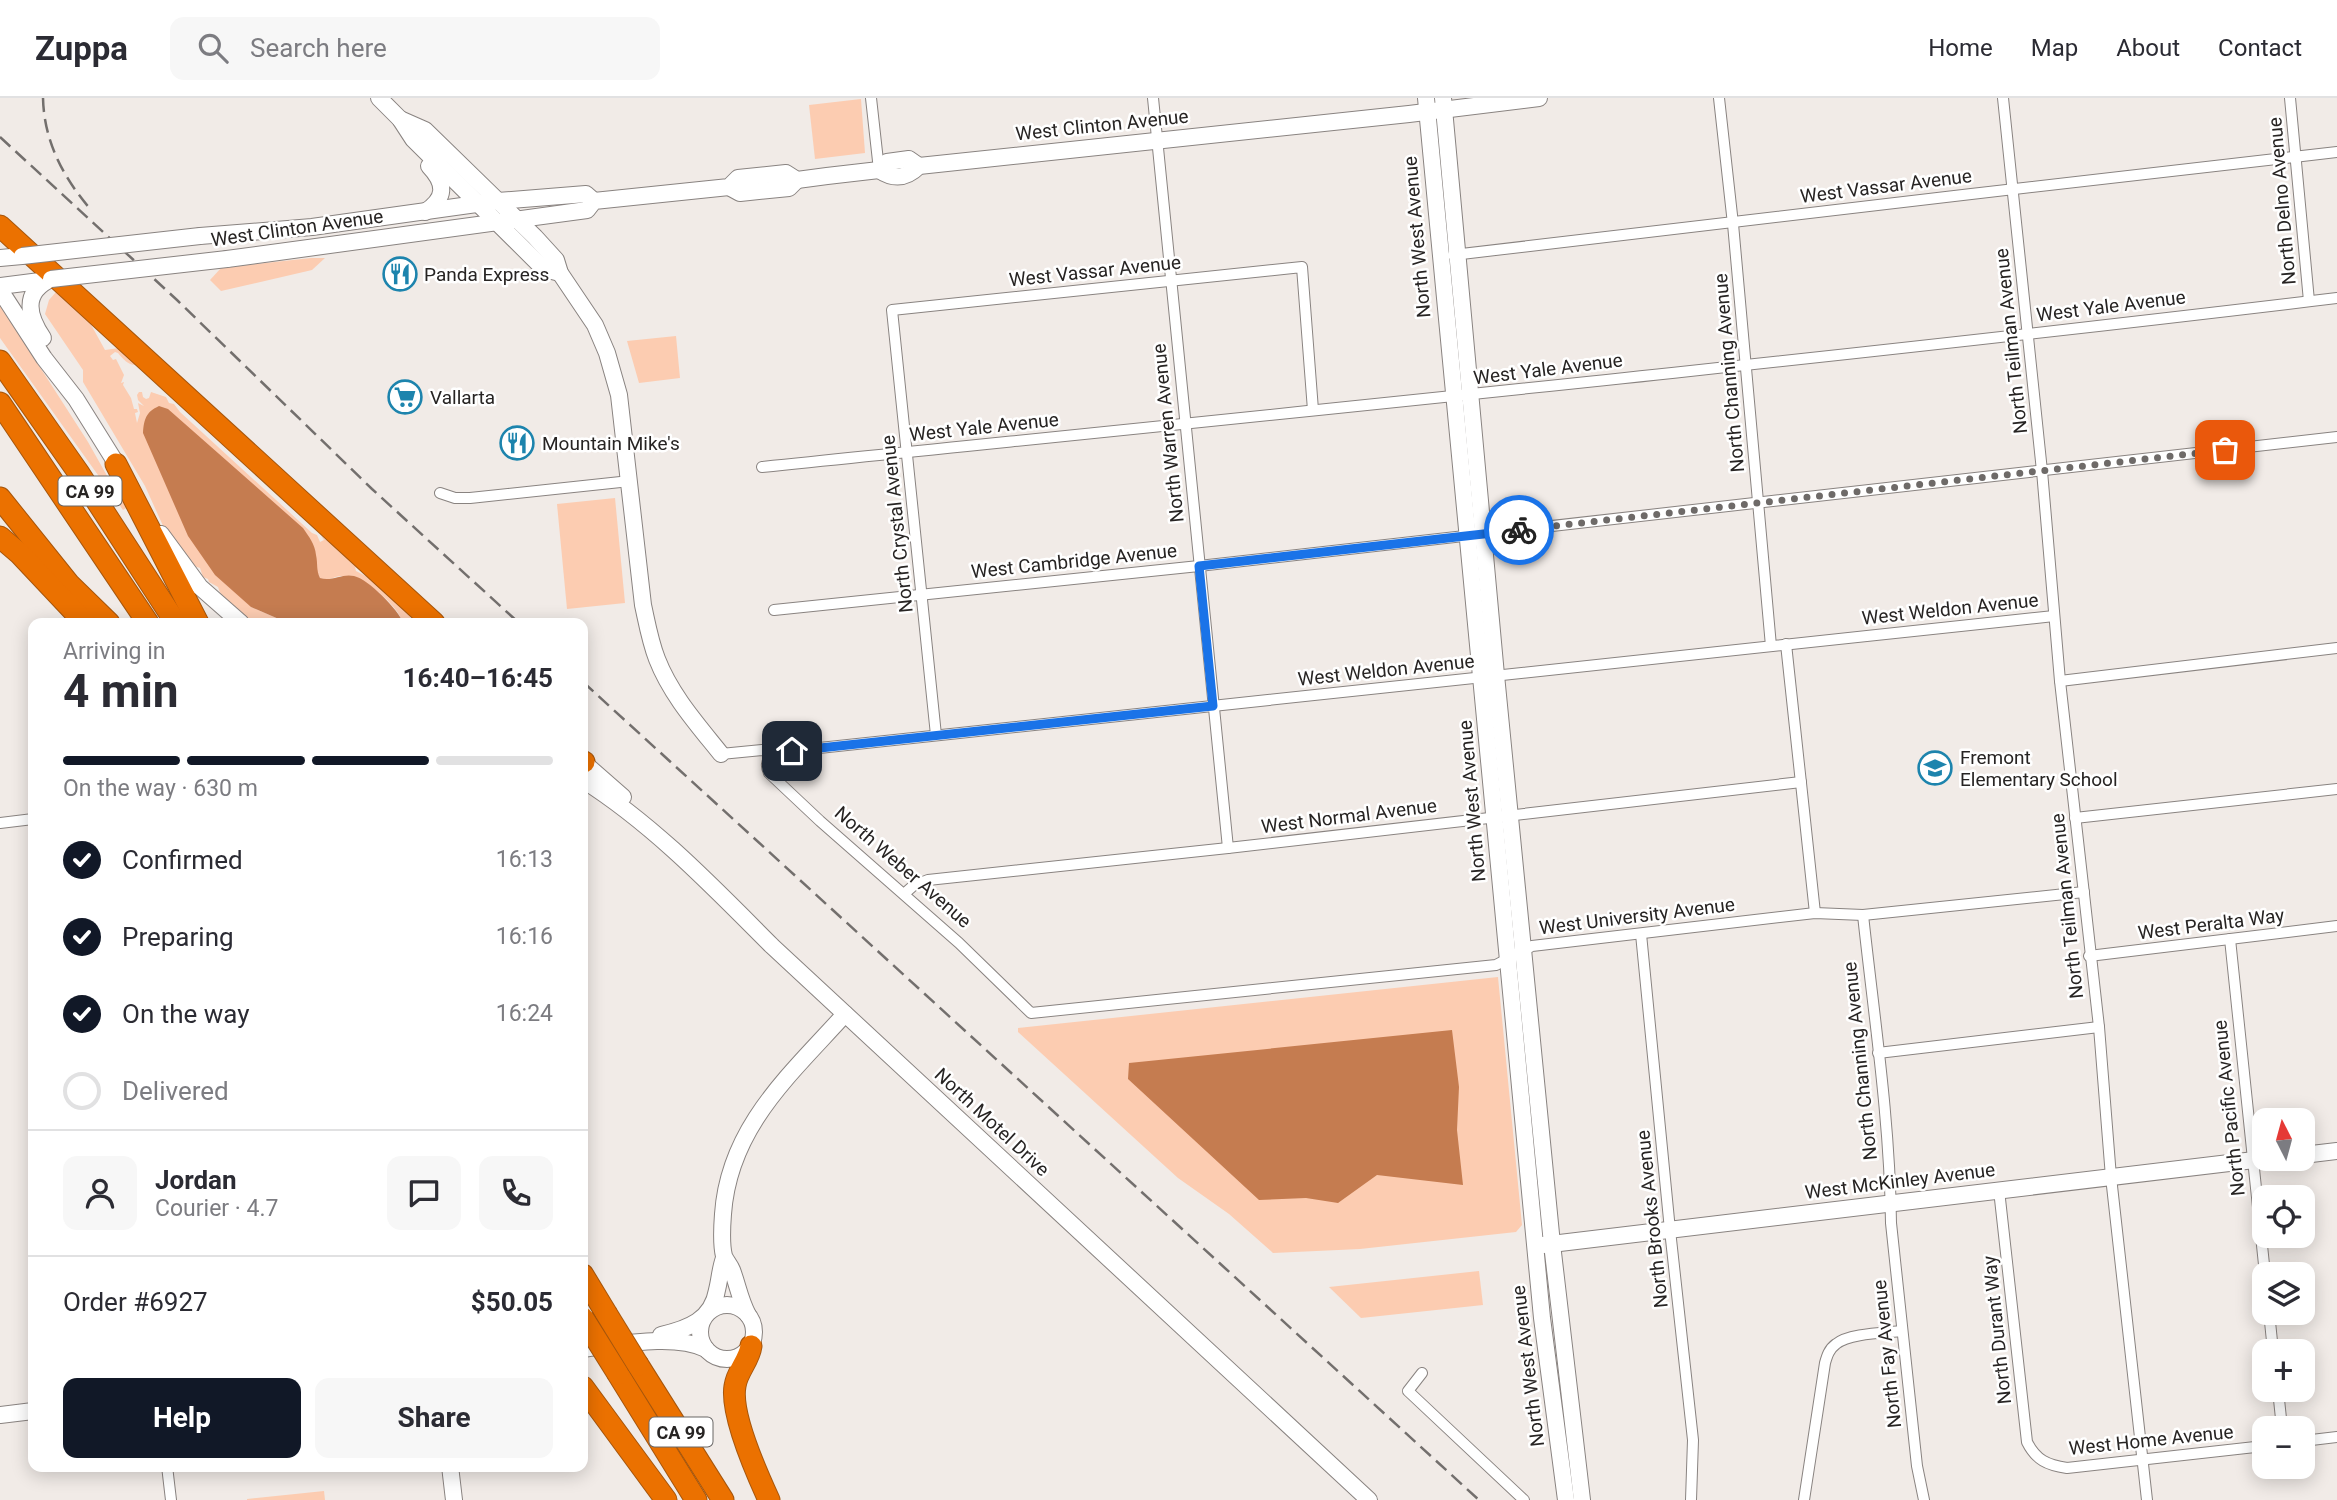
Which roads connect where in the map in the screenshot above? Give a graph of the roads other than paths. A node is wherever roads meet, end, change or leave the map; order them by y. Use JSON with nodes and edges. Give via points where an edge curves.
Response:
{"nodes":[{"id":1,"x":379,"y":98,"type":"edge"},
{"id":2,"x":871,"y":98,"type":"edge"},
{"id":3,"x":1153,"y":98,"type":"edge"},
{"id":4,"x":1539,"y":98,"type":"edge"},
{"id":5,"x":1719,"y":98,"type":"edge"},
{"id":6,"x":2003,"y":98,"type":"edge"},
{"id":7,"x":2290,"y":98,"type":"edge"},
{"id":8,"x":1444,"y":104,"type":"edge"},
{"id":9,"x":1427,"y":105,"type":"edge"},
{"id":10,"x":400,"y":119,"type":"junction"},
{"id":11,"x":1156,"y":141,"type":"junction"},
{"id":12,"x":423,"y":149,"type":"junction"},
{"id":13,"x":2337,"y":152,"type":"edge"},
{"id":14,"x":2296,"y":156,"type":"junction"},
{"id":15,"x":879,"y":170,"type":"junction"},
{"id":16,"x":2012,"y":188,"type":"junction"},
{"id":17,"x":498,"y":201,"type":"junction"},
{"id":18,"x":594,"y":201,"type":"junction"},
{"id":19,"x":480,"y":204,"type":"junction"},
{"id":20,"x":425,"y":212,"type":"junction"},
{"id":21,"x":517,"y":220,"type":"junction"},
{"id":22,"x":499,"y":222,"type":"junction"},
{"id":23,"x":1733,"y":224,"type":"junction"},
{"id":24,"x":0,"y":226,"type":"edge"},
{"id":25,"x":1457,"y":254,"type":"junction"},
{"id":26,"x":1440,"y":257,"type":"junction"},
{"id":27,"x":0,"y":258,"type":"edge"},
{"id":28,"x":560,"y":273,"type":"junction"},
{"id":29,"x":51,"y":279,"type":"junction"},
{"id":30,"x":1171,"y":281,"type":"junction"},
{"id":31,"x":0,"y":288,"type":"edge"},
{"id":32,"x":2337,"y":298,"type":"edge"},
{"id":33,"x":2309,"y":301,"type":"junction"},
{"id":34,"x":892,"y":310,"type":"joint"},
{"id":35,"x":2028,"y":333,"type":"junction"},
{"id":36,"x":0,"y":361,"type":"edge"},
{"id":37,"x":1745,"y":364,"type":"junction"},
{"id":38,"x":1470,"y":396,"type":"junction"},
{"id":39,"x":1453,"y":397,"type":"junction"},
{"id":40,"x":76,"y":399,"type":"junction"},
{"id":41,"x":0,"y":403,"type":"edge"},
{"id":42,"x":1313,"y":410,"type":"junction"},
{"id":43,"x":1185,"y":424,"type":"junction"},
{"id":44,"x":2337,"y":436,"type":"edge"},
{"id":45,"x":907,"y":452,"type":"junction"},
{"id":46,"x":116,"y":464,"type":"junction"},
{"id":47,"x":762,"y":467,"type":"dead end"},
{"id":48,"x":2042,"y":471,"type":"junction"},
{"id":49,"x":630,"y":481,"type":"junction"},
{"id":50,"x":440,"y":493,"type":"dead end"},
{"id":51,"x":0,"y":498,"type":"edge"},
{"id":52,"x":1758,"y":503,"type":"junction"},
{"id":53,"x":1475,"y":535,"type":"junction"},
{"id":54,"x":0,"y":537,"type":"edge"},
{"id":55,"x":1199,"y":566,"type":"junction"},
{"id":56,"x":921,"y":594,"type":"junction"},
{"id":57,"x":774,"y":610,"type":"dead end"},
{"id":58,"x":2054,"y":616,"type":"junction"},
{"id":59,"x":80,"y":618,"type":"edge"},
{"id":60,"x":104,"y":618,"type":"edge"},
{"id":61,"x":144,"y":618,"type":"edge"},
{"id":62,"x":173,"y":618,"type":"edge"},
{"id":63,"x":195,"y":618,"type":"edge"},
{"id":64,"x":235,"y":618,"type":"edge"},
{"id":65,"x":429,"y":618,"type":"edge"},
{"id":66,"x":1786,"y":644,"type":"junction"},
{"id":67,"x":1771,"y":646,"type":"junction"},
{"id":68,"x":2337,"y":649,"type":"edge"},
{"id":69,"x":1489,"y":676,"type":"junction"},
{"id":70,"x":2060,"y":681,"type":"junction"},
{"id":71,"x":1213,"y":706,"type":"junction"},
{"id":72,"x":936,"y":735,"type":"junction"},
{"id":73,"x":782,"y":752,"type":"junction"},
{"id":74,"x":721,"y":754,"type":"joint"},
{"id":75,"x":588,"y":766,"type":"edge"},
{"id":76,"x":1801,"y":782,"type":"junction"},
{"id":77,"x":588,"y":783,"type":"edge"},
{"id":78,"x":2337,"y":789,"type":"edge"},
{"id":79,"x":1502,"y":816,"type":"junction"},
{"id":80,"x":2075,"y":818,"type":"junction"},
{"id":81,"x":28,"y":820,"type":"edge"},
{"id":82,"x":0,"y":823,"type":"edge"},
{"id":83,"x":1228,"y":848,"type":"junction"},
{"id":84,"x":710,"y":885,"type":"junction"},
{"id":85,"x":2084,"y":892,"type":"junction"},
{"id":86,"x":904,"y":894,"type":"junction"},
{"id":87,"x":1815,"y":913,"type":"junction"},
{"id":88,"x":1863,"y":915,"type":"junction"},
{"id":89,"x":2337,"y":926,"type":"edge"},
{"id":90,"x":1641,"y":934,"type":"junction"},
{"id":91,"x":2230,"y":939,"type":"junction"},
{"id":92,"x":1524,"y":950,"type":"junction"},
{"id":93,"x":2089,"y":956,"type":"junction"},
{"id":94,"x":1507,"y":959,"type":"junction"},
{"id":95,"x":1031,"y":1013,"type":"joint"},
{"id":96,"x":845,"y":1014,"type":"junction"},
{"id":97,"x":2099,"y":1027,"type":"junction"},
{"id":98,"x":1878,"y":1053,"type":"junction"},
{"id":99,"x":2337,"y":1151,"type":"edge"},
{"id":100,"x":2315,"y":1154,"type":"edge"},
{"id":101,"x":2252,"y":1161,"type":"joint"},
{"id":102,"x":2253,"y":1171,"type":"edge"},
{"id":103,"x":2111,"y":1177,"type":"junction"},
{"id":104,"x":1998,"y":1190,"type":"junction"},
{"id":105,"x":1891,"y":1203,"type":"junction"},
{"id":106,"x":1670,"y":1230,"type":"junction"},
{"id":107,"x":1552,"y":1244,"type":"junction"},
{"id":108,"x":1535,"y":1246,"type":"junction"},
{"id":109,"x":724,"y":1258,"type":"junction"},
{"id":110,"x":2264,"y":1262,"type":"edge"},
{"id":111,"x":588,"y":1283,"type":"edge"},
{"id":112,"x":748,"y":1315,"type":"junction"},
{"id":113,"x":706,"y":1316,"type":"junction"},
{"id":114,"x":588,"y":1326,"type":"edge"},
{"id":115,"x":1902,"y":1331,"type":"junction"},
{"id":116,"x":654,"y":1341,"type":"junction"},
{"id":117,"x":1545,"y":1343,"type":"junction"},
{"id":118,"x":751,"y":1346,"type":"junction"},
{"id":119,"x":588,"y":1348,"type":"edge"},
{"id":120,"x":706,"y":1349,"type":"junction"},
{"id":121,"x":1422,"y":1373,"type":"dead end"},
{"id":122,"x":588,"y":1394,"type":"edge"},
{"id":123,"x":1572,"y":1409,"type":"junction"},
{"id":124,"x":28,"y":1412,"type":"edge"},
{"id":125,"x":0,"y":1415,"type":"edge"},
{"id":126,"x":1555,"y":1424,"type":"junction"},
{"id":127,"x":2337,"y":1437,"type":"edge"},
{"id":128,"x":2315,"y":1440,"type":"edge"},
{"id":129,"x":2252,"y":1447,"type":"edge"},
{"id":130,"x":2142,"y":1460,"type":"junction"},
{"id":131,"x":2042,"y":1462,"type":"joint"},
{"id":132,"x":1578,"y":1468,"type":"junction"},
{"id":133,"x":168,"y":1472,"type":"edge"},
{"id":134,"x":451,"y":1472,"type":"edge"},
{"id":135,"x":1562,"y":1496,"type":"edge"},
{"id":136,"x":171,"y":1500,"type":"edge"},
{"id":137,"x":454,"y":1500,"type":"edge"},
{"id":138,"x":666,"y":1500,"type":"edge"},
{"id":139,"x":696,"y":1500,"type":"edge"},
{"id":140,"x":723,"y":1500,"type":"edge"},
{"id":141,"x":769,"y":1500,"type":"edge"},
{"id":142,"x":1369,"y":1500,"type":"edge"},
{"id":143,"x":1524,"y":1500,"type":"edge"},
{"id":144,"x":1582,"y":1500,"type":"edge"},
{"id":145,"x":1692,"y":1500,"type":"edge"},
{"id":146,"x":1804,"y":1500,"type":"edge"},
{"id":147,"x":1924,"y":1500,"type":"edge"},
{"id":148,"x":2147,"y":1500,"type":"edge"}],
"edges":[{"from":1,"to":10,"type":"main road"},
{"from":2,"to":15,"type":"street"},
{"from":3,"to":11,"type":"street","name":"North Warren Avenue"},
{"from":4,"to":8,"type":"main road","name":"West Clinton Avenue"},
{"from":5,"to":23,"type":"street","name":"North Channing Avenue"},
{"from":6,"to":16,"type":"street","name":"North Teilman Avenue"},
{"from":7,"to":14,"type":"street","name":"North Delno Avenue"},
{"from":8,"to":9,"type":"main road","name":"West Clinton Avenue"},
{"from":8,"to":25,"type":"main road","name":"North West Avenue"},
{"from":9,"to":11,"type":"main road","name":"West Clinton Avenue"},
{"from":9,"to":26,"type":"main road","name":"North West Avenue"},
{"from":10,"to":12,"type":"main road"},
{"from":10,"to":17,"type":"main road","via":[[425,130]]},
{"from":11,"to":15,"type":"main road","name":"West Clinton Avenue","via":[[919,166],[911,174],[889,177]]},
{"from":11,"to":30,"type":"street","name":"North Warren Avenue"},
{"from":12,"to":19,"type":"main road"},
{"from":12,"to":20,"type":"main road","via":[[423,160],[442,185],[440,197]]},
{"from":13,"to":14,"type":"street","name":"West Vassar Avenue"},
{"from":14,"to":16,"type":"street","name":"West Vassar Avenue"},
{"from":14,"to":33,"type":"street","name":"North Delno Avenue"},
{"from":15,"to":18,"type":"main road","name":"West Clinton Avenue","via":[[797,180],[786,173],[738,178],[729,187]]},
{"from":16,"to":23,"type":"street","name":"West Vassar Avenue"},
{"from":16,"to":35,"type":"street","name":"North Teilman Avenue"},
{"from":17,"to":18,"type":"main road","name":"West Clinton Avenue","via":[[586,194]]},
{"from":17,"to":19,"type":"main road","name":"West Clinton Avenue"},
{"from":17,"to":21,"type":"main road"},
{"from":18,"to":21,"type":"main road","name":"West Clinton Avenue","via":[[587,210]]},
{"from":19,"to":20,"type":"main road","name":"West Clinton Avenue"},
{"from":19,"to":22,"type":"main road"},
{"from":20,"to":27,"type":"main road","name":"West Clinton Avenue","bridge":true},
{"from":21,"to":22,"type":"main road","name":"West Clinton Avenue"},
{"from":21,"to":28,"type":"main road","via":[[556,260]]},
{"from":22,"to":28,"type":"main road","via":[[544,268]]},
{"from":22,"to":29,"type":"main road","name":"West Clinton Avenue","bridge":true},
{"from":23,"to":25,"type":"street","name":"West Vassar Avenue"},
{"from":23,"to":37,"type":"street","name":"North Channing Avenue"},
{"from":24,"to":65,"type":"highway"},
{"from":25,"to":26,"type":"street","name":"West Vassar Avenue"},
{"from":25,"to":38,"type":"main road","name":"North West Avenue"},
{"from":26,"to":39,"type":"main road","name":"North West Avenue"},
{"from":28,"to":49,"type":"main road","via":[[586,309],[611,364]]},
{"from":29,"to":31,"type":"main road","name":"West Clinton Avenue"},
{"from":29,"to":40,"type":"main road","via":[[34,294],[31,316],[64,369]]},
{"from":30,"to":34,"type":"street","name":"West Vassar Avenue"},
{"from":30,"to":42,"type":"street","name":"West Vassar Avenue","via":[[1302,267]]},
{"from":30,"to":43,"type":"street","name":"North Warren Avenue"},
{"from":31,"to":40,"type":"main road"},
{"from":32,"to":33,"type":"street","name":"West Yale Avenue"},
{"from":33,"to":35,"type":"street","name":"West Yale Avenue"},
{"from":34,"to":45,"type":"street","name":"North Crystal Avenue"},
{"from":35,"to":37,"type":"street","name":"West Yale Avenue"},
{"from":35,"to":48,"type":"street","name":"North Teilman Avenue"},
{"from":36,"to":62,"type":"highway","number":"CA 99"},
{"from":37,"to":38,"type":"street","name":"West Yale Avenue"},
{"from":37,"to":52,"type":"street","name":"North Channing Avenue"},
{"from":38,"to":39,"type":"street","name":"West Yale Avenue"},
{"from":38,"to":53,"type":"main road","name":"North West Avenue"},
{"from":39,"to":42,"type":"street","name":"West Yale Avenue"},
{"from":39,"to":53,"type":"main road","name":"North West Avenue"},
{"from":40,"to":46,"type":"main road"},
{"from":41,"to":61,"type":"highway","number":"CA 99"},
{"from":42,"to":43,"type":"street","name":"West Yale Avenue"},
{"from":43,"to":45,"type":"street","name":"West Yale Avenue"},
{"from":43,"to":55,"type":"street","name":"North Warren Avenue"},
{"from":44,"to":48,"type":"street","name":"West Cambridge Avenue"},
{"from":45,"to":47,"type":"street","name":"West Yale Avenue"},
{"from":45,"to":56,"type":"street","name":"North Crystal Avenue"},
{"from":46,"to":63,"type":"highway"},
{"from":46,"to":64,"type":"main road","via":[[190,575]]},
{"from":48,"to":52,"type":"street","name":"West Cambridge Avenue"},
{"from":48,"to":58,"type":"street","name":"North Teilman Avenue"},
{"from":49,"to":50,"type":"street","via":[[470,498]]},
{"from":49,"to":74,"type":"main road","via":[[643,605],[657,658],[687,713]]},
{"from":51,"to":60,"type":"highway","via":[[69,584]]},
{"from":52,"to":53,"type":"street","name":"West Cambridge Avenue"},
{"from":52,"to":67,"type":"street","name":"North Channing Avenue"},
{"from":53,"to":55,"type":"street","name":"West Cambridge Avenue"},
{"from":53,"to":69,"type":"main road","name":"North West Avenue"},
{"from":54,"to":59,"type":"highway"},
{"from":55,"to":56,"type":"street","name":"West Cambridge Avenue"},
{"from":55,"to":71,"type":"street","name":"North Warren Avenue"},
{"from":56,"to":57,"type":"street","name":"West Cambridge Avenue"},
{"from":56,"to":72,"type":"street","name":"North Crystal Avenue"},
{"from":58,"to":66,"type":"street","name":"West Weldon Avenue"},
{"from":58,"to":70,"type":"street","name":"North Teilman Avenue"},
{"from":66,"to":67,"type":"street","name":"West Weldon Avenue"},
{"from":66,"to":76,"type":"street"},
{"from":67,"to":69,"type":"street","name":"West Weldon Avenue"},
{"from":68,"to":70,"type":"street"},
{"from":69,"to":71,"type":"street","name":"West Weldon Avenue"},
{"from":69,"to":79,"type":"main road","name":"North West Avenue"},
{"from":70,"to":80,"type":"street","name":"North Teilman Avenue"},
{"from":71,"to":72,"type":"street","name":"West Weldon Avenue"},
{"from":71,"to":83,"type":"street","name":"North Warren Avenue"},
{"from":72,"to":73,"type":"street","name":"West Weldon Avenue"},
{"from":73,"to":74,"type":"street","name":"West Weldon Avenue"},
{"from":73,"to":86,"type":"street","name":"North Weber Avenue","via":[[768,761],[769,773]]},
{"from":75,"to":84,"type":"main road","via":[[680,847]]},
{"from":76,"to":79,"type":"street","name":"West Normal Avenue"},
{"from":76,"to":87,"type":"street"},
{"from":77,"to":84,"type":"main road","name":"North Motel Drive","via":[[676,851]]},
{"from":78,"to":80,"type":"street"},
{"from":79,"to":83,"type":"street","name":"West Normal Avenue"},
{"from":79,"to":92,"type":"main road","name":"North West Avenue"},
{"from":79,"to":94,"type":"main road","name":"North West Avenue"},
{"from":80,"to":85,"type":"street","name":"North Teilman Avenue"},
{"from":81,"to":82,"type":"street"},
{"from":83,"to":86,"type":"street","name":"West Normal Avenue","via":[[929,880]]},
{"from":84,"to":96,"type":"main road","name":"North Motel Drive"},
{"from":85,"to":88,"type":"street","name":"West University Avenue"},
{"from":85,"to":93,"type":"street","name":"North Teilman Avenue"},
{"from":86,"to":95,"type":"street","name":"North Weber Avenue"},
{"from":87,"to":88,"type":"street","name":"West University Avenue"},
{"from":87,"to":90,"type":"street","name":"West University Avenue"},
{"from":88,"to":98,"type":"street","name":"North Channing Avenue"},
{"from":89,"to":91,"type":"street","name":"West Peralta Way"},
{"from":90,"to":92,"type":"street","name":"West University Avenue"},
{"from":90,"to":106,"type":"street","name":"North Brooks Avenue"},
{"from":91,"to":93,"type":"street","name":"West Peralta Way"},
{"from":91,"to":101,"type":"street","name":"North Pacific Avenue"},
{"from":92,"to":94,"type":"street","name":"West University Avenue"},
{"from":92,"to":107,"type":"main road","name":"North West Avenue"},
{"from":93,"to":97,"type":"street","name":"North Teilman Avenue"},
{"from":94,"to":95,"type":"street","name":"West University Avenue","via":[[1496,965]]},
{"from":94,"to":108,"type":"main road","name":"North West Avenue"},
{"from":96,"to":109,"type":"main road","via":[[762,1108],[743,1138],[725,1194]]},
{"from":96,"to":142,"type":"main road","name":"North Motel Drive"},
{"from":97,"to":98,"type":"street"},
{"from":97,"to":103,"type":"street","name":"North Teilman Avenue"},
{"from":98,"to":105,"type":"street","name":"North Channing Avenue"},
{"from":99,"to":100,"type":"main road"},
{"from":101,"to":103,"type":"main road","name":"West McKinley Avenue"},
{"from":102,"to":110,"type":"street","name":"North Pacific Avenue"},
{"from":103,"to":104,"type":"main road","name":"West McKinley Avenue"},
{"from":103,"to":130,"type":"street","name":"North Teilman Avenue"},
{"from":104,"to":105,"type":"main road","name":"West McKinley Avenue"},
{"from":104,"to":131,"type":"street","name":"North Durant Way","via":[[2027,1442]]},
{"from":105,"to":106,"type":"main road","name":"West McKinley Avenue"},
{"from":105,"to":115,"type":"street","name":"North Fay Avenue"},
{"from":106,"to":107,"type":"main road","name":"West McKinley Avenue"},
{"from":106,"to":145,"type":"street","name":"North Brooks Avenue","via":[[1693,1440]]},
{"from":107,"to":108,"type":"main road","name":"West McKinley Avenue"},
{"from":107,"to":123,"type":"main road","name":"North West Avenue"},
{"from":108,"to":117,"type":"main road","name":"North West Avenue"},
{"from":109,"to":112,"type":"main road"},
{"from":109,"to":113,"type":"main road"},
{"from":111,"to":140,"type":"highway","number":"CA 99","bridge":true},
{"from":112,"to":113,"type":"main road","via":[[727,1305]]},
{"from":112,"to":118,"type":"main road","via":[[754,1330]]},
{"from":113,"to":116,"type":"main road"},
{"from":113,"to":120,"type":"main road","via":[[700,1332]]},
{"from":114,"to":139,"type":"highway","number":"CA 99","bridge":true},
{"from":115,"to":146,"type":"street","via":[[1848,1338],[1829,1352]]},
{"from":115,"to":147,"type":"street","name":"North Fay Avenue"},
{"from":116,"to":119,"type":"main road"},
{"from":116,"to":120,"type":"main road","via":[[691,1342]]},
{"from":117,"to":123,"type":"main road","via":[[1557,1374],[1562,1406]]},
{"from":117,"to":126,"type":"main road","name":"North West Avenue"},
{"from":118,"to":120,"type":"main road","via":[[729,1359]]},
{"from":118,"to":141,"type":"highway","via":[[736,1381],[735,1403]]},
{"from":121,"to":143,"type":"street","via":[[1408,1391]]},
{"from":122,"to":138,"type":"highway"},
{"from":123,"to":132,"type":"main road","name":"North West Avenue"},
{"from":124,"to":125,"type":"main road"},
{"from":126,"to":132,"type":"main road","via":[[1566,1429],[1569,1454]]},
{"from":126,"to":135,"type":"main road","name":"North West Avenue"},
{"from":127,"to":128,"type":"street"},
{"from":129,"to":130,"type":"street","name":"West Home Avenue"},
{"from":130,"to":131,"type":"street","name":"West Home Avenue","via":[[2067,1468]]},
{"from":130,"to":148,"type":"street","name":"North Teilman Avenue"},
{"from":132,"to":144,"type":"main road","name":"North West Avenue"},
{"from":133,"to":136,"type":"street"},
{"from":134,"to":137,"type":"main road"}]}
